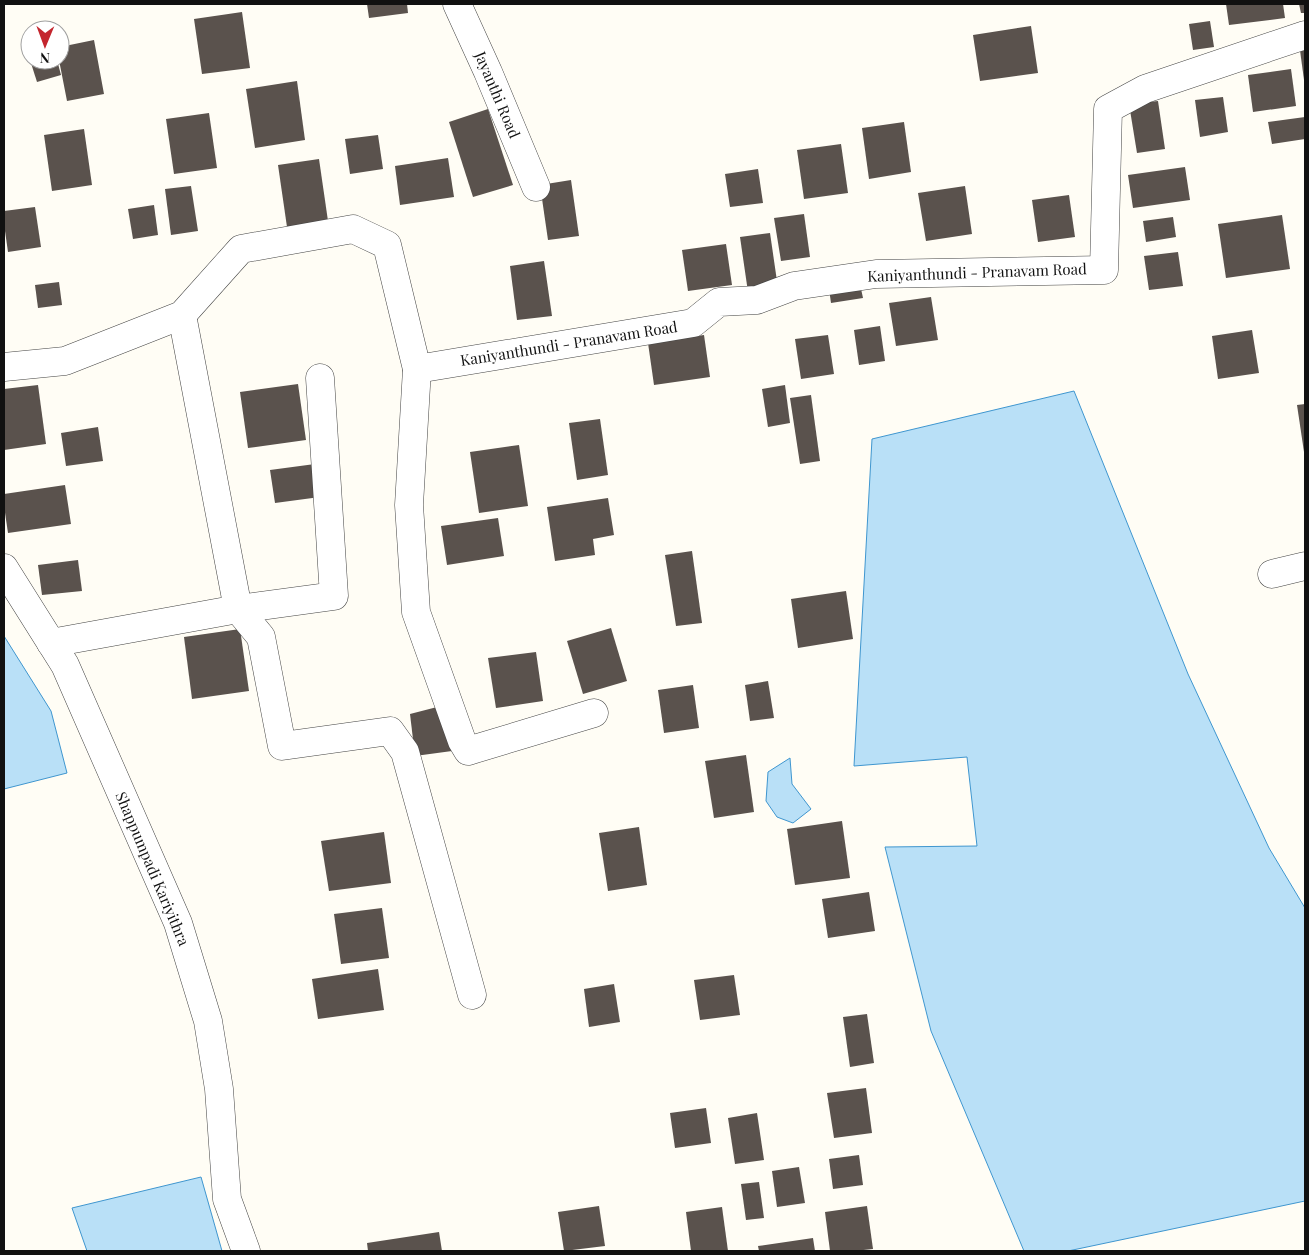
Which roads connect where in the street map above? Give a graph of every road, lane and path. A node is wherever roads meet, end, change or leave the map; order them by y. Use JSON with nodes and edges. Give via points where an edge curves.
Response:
{"nodes":[{"id":1,"x":457,"y":4,"type":"edge"},
{"id":2,"x":1305,"y":35,"type":"edge"},
{"id":3,"x":536,"y":187,"type":"dead end"},
{"id":4,"x":182,"y":315,"type":"junction"},
{"id":5,"x":4,"y":367,"type":"edge"},
{"id":6,"x":417,"y":369,"type":"junction"},
{"id":7,"x":320,"y":378,"type":"dead end"},
{"id":8,"x":1305,"y":566,"type":"edge"},
{"id":9,"x":4,"y":568,"type":"edge"},
{"id":10,"x":1272,"y":574,"type":"dead end"},
{"id":11,"x":238,"y":609,"type":"junction"},
{"id":12,"x":51,"y":643,"type":"junction"},
{"id":13,"x":594,"y":713,"type":"dead end"},
{"id":14,"x":472,"y":995,"type":"dead end"},
{"id":15,"x":246,"y":1251,"type":"edge"}],
"edges":[{"from":1,"to":3,"type":"street","name":"Jayanthi Road"},
{"from":2,"to":6,"type":"street","name":"Kaniyanthundi - Pranavam Road","via":[[1145,88],[1108,109],[1104,270],[876,274],[848,278],[794,286],[757,300],[719,302],[693,323]]},
{"from":4,"to":5,"type":"street","via":[[65,361]]},
{"from":4,"to":6,"type":"street","via":[[241,249],[353,229],[386,245]]},
{"from":4,"to":11,"type":"street"},
{"from":6,"to":13,"type":"street","via":[[409,505],[416,612],[462,741],[468,751]]},
{"from":7,"to":11,"type":"street","via":[[334,596]]},
{"from":8,"to":10,"type":"street"},
{"from":9,"to":12,"type":"street","name":"Shappumpadi Kariyithra"},
{"from":11,"to":12,"type":"street"},
{"from":11,"to":14,"type":"street","via":[[261,637],[282,746],[390,731],[405,752]]},
{"from":12,"to":15,"type":"street","name":"Shappumpadi Kariyithra","via":[[65,665],[178,922],[208,1021],[219,1089],[228,1199]]}]}
